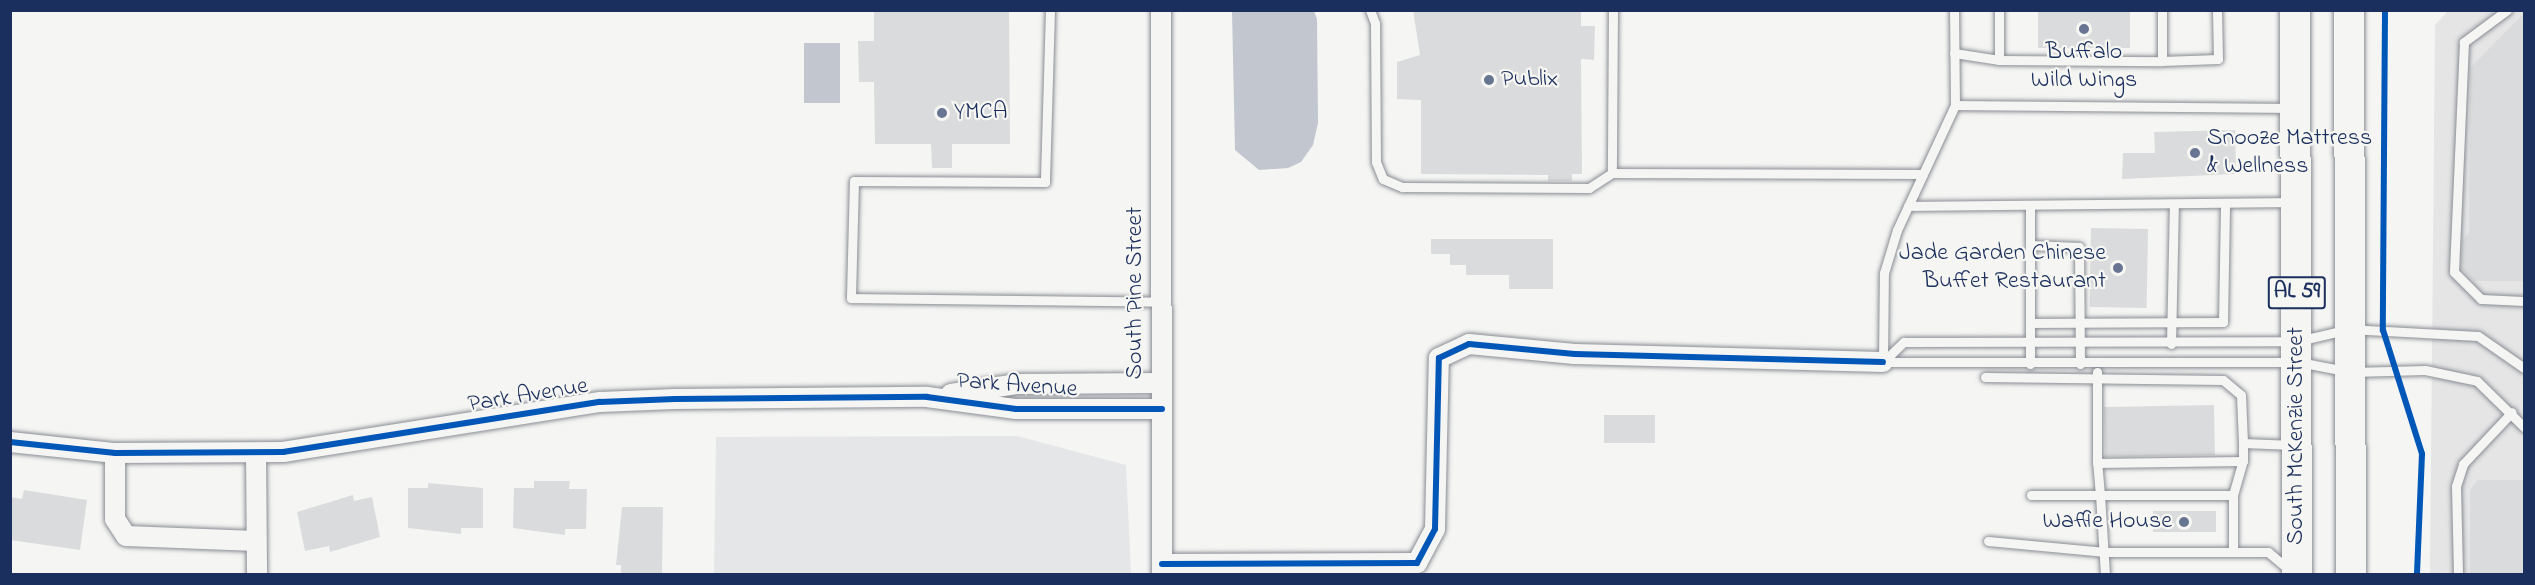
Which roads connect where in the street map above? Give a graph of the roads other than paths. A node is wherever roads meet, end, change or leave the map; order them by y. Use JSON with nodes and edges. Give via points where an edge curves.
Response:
{"nodes":[{"id":1,"x":1050,"y":10,"type":"edge"},
{"id":2,"x":1161,"y":10,"type":"edge"},
{"id":3,"x":1370,"y":10,"type":"edge"},
{"id":4,"x":1613,"y":10,"type":"edge"},
{"id":5,"x":1954,"y":10,"type":"edge"},
{"id":6,"x":1999,"y":10,"type":"edge"},
{"id":7,"x":2162,"y":10,"type":"edge"},
{"id":8,"x":2217,"y":10,"type":"edge"},
{"id":9,"x":2295,"y":10,"type":"edge"},
{"id":10,"x":2341,"y":10,"type":"edge"},
{"id":11,"x":2349,"y":10,"type":"edge"},
{"id":12,"x":2507,"y":10,"type":"edge"},
{"id":13,"x":1954,"y":53,"type":"junction"},
{"id":14,"x":2349,"y":53,"type":"junction"},
{"id":15,"x":1999,"y":60,"type":"junction"},
{"id":16,"x":2162,"y":61,"type":"junction"},
{"id":17,"x":1955,"y":105,"type":"junction"},
{"id":18,"x":2296,"y":108,"type":"junction"},
{"id":19,"x":1612,"y":173,"type":"junction"},
{"id":20,"x":1923,"y":174,"type":"junction"},
{"id":21,"x":2296,"y":202,"type":"junction"},
{"id":22,"x":2225,"y":203,"type":"junction"},
{"id":23,"x":2174,"y":204,"type":"junction"},
{"id":24,"x":2030,"y":205,"type":"junction"},
{"id":25,"x":1908,"y":206,"type":"junction"},
{"id":26,"x":2030,"y":245,"type":"junction"},
{"id":27,"x":1163,"y":302,"type":"junction"},
{"id":28,"x":2524,"y":302,"type":"edge"},
{"id":29,"x":2079,"y":321,"type":"junction"},
{"id":30,"x":2172,"y":321,"type":"junction"},
{"id":31,"x":2030,"y":323,"type":"junction"},
{"id":32,"x":2030,"y":344,"type":"junction"},
{"id":33,"x":2079,"y":344,"type":"junction"},
{"id":34,"x":2171,"y":344,"type":"junction"},
{"id":35,"x":2350,"y":350,"type":"junction"},
{"id":36,"x":2298,"y":352,"type":"junction"},
{"id":37,"x":1883,"y":362,"type":"junction"},
{"id":38,"x":2030,"y":363,"type":"junction"},
{"id":39,"x":2080,"y":364,"type":"junction"},
{"id":40,"x":2097,"y":364,"type":"junction"},
{"id":41,"x":2524,"y":368,"type":"edge"},
{"id":42,"x":1985,"y":377,"type":"dead end"},
{"id":43,"x":2097,"y":378,"type":"junction"},
{"id":44,"x":1162,"y":383,"type":"junction"},
{"id":45,"x":927,"y":398,"type":"junction"},
{"id":46,"x":1162,"y":409,"type":"junction"},
{"id":47,"x":2512,"y":412,"type":"junction"},
{"id":48,"x":2524,"y":427,"type":"edge"},
{"id":49,"x":10,"y":442,"type":"edge"},
{"id":50,"x":2243,"y":443,"type":"junction"},
{"id":51,"x":2298,"y":445,"type":"junction"},
{"id":52,"x":115,"y":453,"type":"junction"},
{"id":53,"x":256,"y":453,"type":"junction"},
{"id":54,"x":2243,"y":460,"type":"junction"},
{"id":55,"x":2097,"y":463,"type":"junction"},
{"id":56,"x":2031,"y":495,"type":"dead end"},
{"id":57,"x":2100,"y":495,"type":"junction"},
{"id":58,"x":2233,"y":495,"type":"junction"},
{"id":59,"x":1988,"y":540,"type":"dead end"},
{"id":60,"x":256,"y":541,"type":"junction"},
{"id":61,"x":2105,"y":552,"type":"junction"},
{"id":62,"x":2232,"y":552,"type":"junction"},
{"id":63,"x":1162,"y":569,"type":"edge"},
{"id":64,"x":256,"y":574,"type":"edge"},
{"id":65,"x":2105,"y":574,"type":"edge"},
{"id":66,"x":2296,"y":574,"type":"edge"},
{"id":67,"x":2351,"y":574,"type":"edge"},
{"id":68,"x":2458,"y":574,"type":"edge"}],
"edges":[{"from":1,"to":27,"type":"lane","via":[[1045,182],[854,181],[851,298]]},
{"from":2,"to":27,"type":"street","name":"South Pine Street"},
{"from":3,"to":19,"type":"lane","via":[[1375,23],[1376,162],[1383,179],[1402,187],[1589,188]]},
{"from":4,"to":19,"type":"lane"},
{"from":5,"to":13,"type":"lane"},
{"from":6,"to":15,"type":"lane"},
{"from":7,"to":16,"type":"lane"},
{"from":8,"to":16,"type":"lane","via":[[2218,59]]},
{"from":9,"to":18,"type":"main road","name":"South McKenzie Street","number":"AL 59"},
{"from":10,"to":14,"type":"main road"},
{"from":11,"to":14,"type":"main road","number":"AL 59"},
{"from":12,"to":28,"type":"lane","via":[[2464,42],[2454,272],[2481,299]]},
{"from":13,"to":15,"type":"lane"},
{"from":13,"to":17,"type":"lane"},
{"from":14,"to":35,"type":"main road","number":"AL 59"},
{"from":15,"to":16,"type":"lane"},
{"from":17,"to":18,"type":"lane"},
{"from":17,"to":20,"type":"lane"},
{"from":18,"to":21,"type":"main road","name":"South McKenzie Street","number":"AL 59"},
{"from":19,"to":20,"type":"lane"},
{"from":20,"to":25,"type":"lane"},
{"from":21,"to":22,"type":"lane"},
{"from":21,"to":36,"type":"main road","name":"South McKenzie Street","number":"AL 59"},
{"from":22,"to":23,"type":"lane"},
{"from":22,"to":30,"type":"lane","via":[[2223,322]]},
{"from":23,"to":24,"type":"lane"},
{"from":23,"to":30,"type":"lane"},
{"from":24,"to":25,"type":"lane"},
{"from":24,"to":26,"type":"lane"},
{"from":25,"to":37,"type":"lane","via":[[1884,273]]},
{"from":26,"to":29,"type":"lane","via":[[2079,247]]},
{"from":26,"to":31,"type":"lane"},
{"from":27,"to":44,"type":"street","name":"South Pine Street"},
{"from":29,"to":30,"type":"lane"},
{"from":29,"to":31,"type":"lane"},
{"from":29,"to":33,"type":"lane"},
{"from":30,"to":34,"type":"lane"},
{"from":31,"to":32,"type":"lane"},
{"from":32,"to":33,"type":"lane"},
{"from":32,"to":37,"type":"lane","via":[[1904,342]]},
{"from":32,"to":38,"type":"lane"},
{"from":33,"to":34,"type":"lane"},
{"from":33,"to":39,"type":"lane"},
{"from":34,"to":36,"type":"lane"},
{"from":35,"to":36,"type":"lane"},
{"from":35,"to":36,"type":"lane"},
{"from":35,"to":41,"type":"lane","via":[[2478,336]]},
{"from":35,"to":47,"type":"lane","via":[[2454,373],[2491,390]]},
{"from":35,"to":67,"type":"main road","number":"AL 59"},
{"from":36,"to":40,"type":"lane"},
{"from":36,"to":51,"type":"main road","name":"South McKenzie Street","number":"AL 59"},
{"from":37,"to":38,"type":"lane"},
{"from":37,"to":63,"type":"street","via":[[1575,354],[1469,344],[1439,358],[1435,529],[1418,563]]},
{"from":38,"to":39,"type":"lane"},
{"from":39,"to":40,"type":"lane"},
{"from":40,"to":43,"type":"lane"},
{"from":42,"to":43,"type":"lane"},
{"from":43,"to":50,"type":"lane","via":[[2231,382],[2241,395]]},
{"from":43,"to":55,"type":"lane"},
{"from":44,"to":45,"type":"street","name":"Park Avenue","via":[[1016,384]]},
{"from":44,"to":46,"type":"street","name":"South Pine Street"},
{"from":45,"to":46,"type":"street","name":"Park Avenue","via":[[1016,409]]},
{"from":45,"to":53,"type":"street","name":"Park Avenue","via":[[600,402],[374,441]]},
{"from":46,"to":63,"type":"street","name":"South Pine Street"},
{"from":47,"to":48,"type":"lane"},
{"from":47,"to":68,"type":"lane","via":[[2463,464]]},
{"from":49,"to":52,"type":"street","name":"Park Avenue"},
{"from":50,"to":51,"type":"lane"},
{"from":50,"to":54,"type":"lane"},
{"from":51,"to":66,"type":"main road","name":"South McKenzie Street","number":"AL 59"},
{"from":52,"to":53,"type":"street","name":"Park Avenue"},
{"from":52,"to":60,"type":"street","via":[[115,519],[126,536]]},
{"from":53,"to":60,"type":"street"},
{"from":54,"to":55,"type":"lane"},
{"from":54,"to":58,"type":"lane"},
{"from":55,"to":57,"type":"lane"},
{"from":56,"to":57,"type":"lane"},
{"from":57,"to":58,"type":"lane"},
{"from":57,"to":61,"type":"lane"},
{"from":58,"to":62,"type":"lane"},
{"from":59,"to":61,"type":"lane"},
{"from":60,"to":64,"type":"street"},
{"from":61,"to":62,"type":"lane"},
{"from":61,"to":65,"type":"lane"},
{"from":62,"to":66,"type":"lane","via":[[2268,552]]}]}
